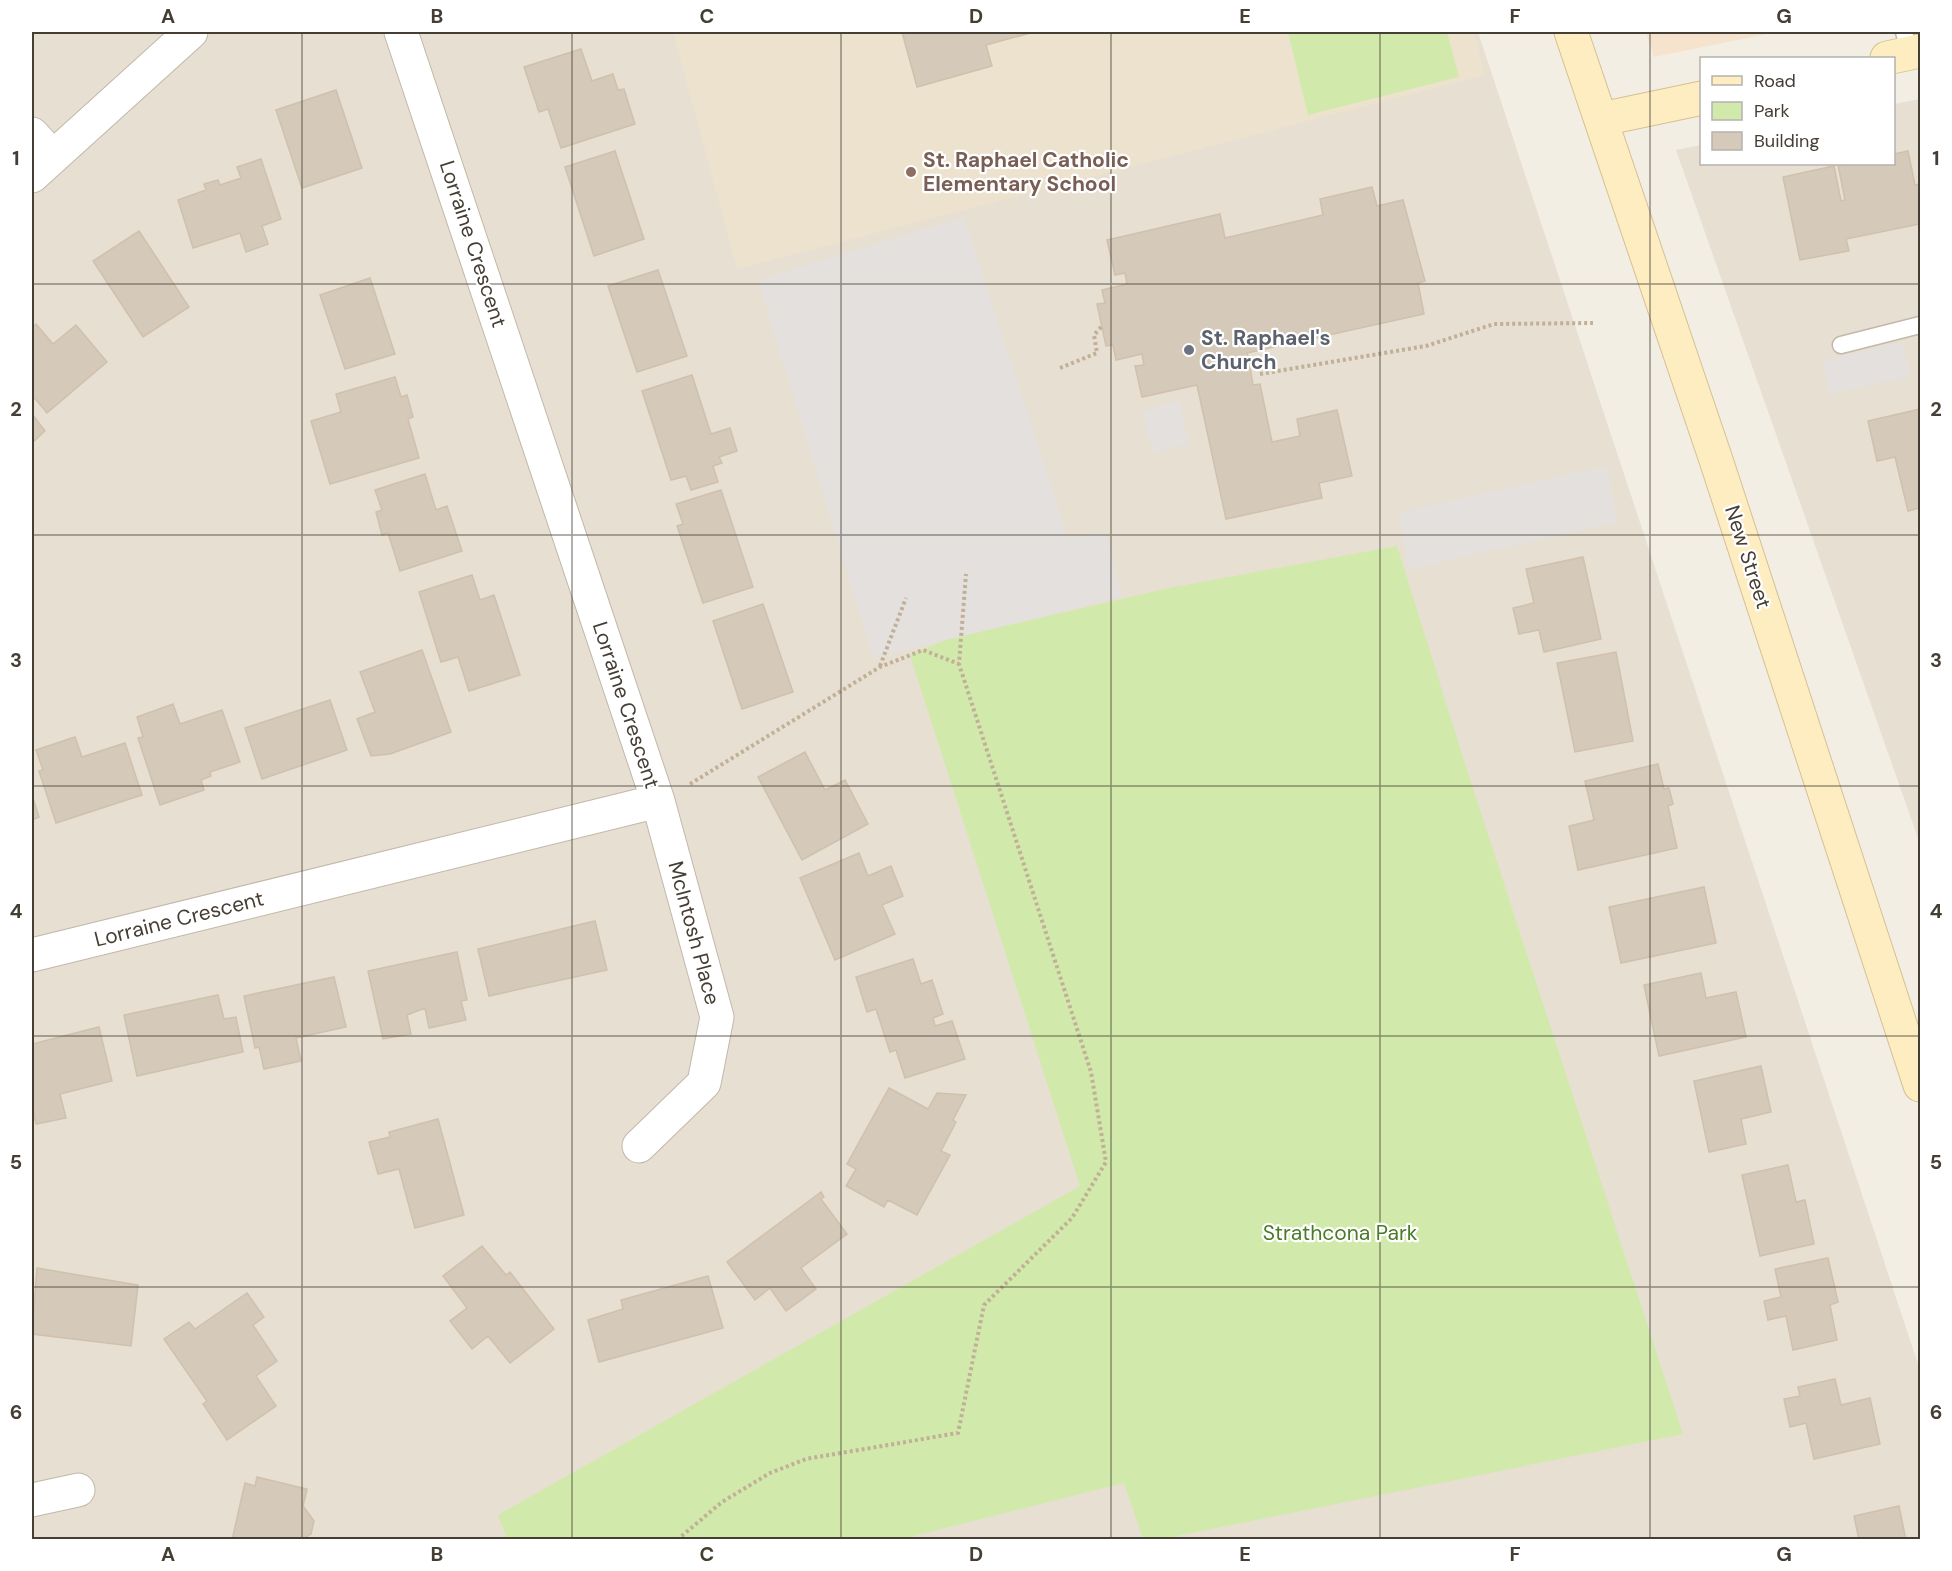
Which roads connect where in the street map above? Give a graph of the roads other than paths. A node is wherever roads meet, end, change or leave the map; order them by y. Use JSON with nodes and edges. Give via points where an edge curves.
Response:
{"nodes":[{"id":1,"x":191,"y":32,"type":"edge"},
{"id":2,"x":401,"y":32,"type":"edge"},
{"id":3,"x":1571,"y":32,"type":"edge"},
{"id":4,"x":1700,"y":98,"type":"edge"},
{"id":5,"x":1602,"y":118,"type":"junction"},
{"id":6,"x":39,"y":156,"type":"edge"},
{"id":7,"x":1920,"y":326,"type":"edge"},
{"id":8,"x":1842,"y":345,"type":"dead end"},
{"id":9,"x":658,"y":801,"type":"junction"},
{"id":10,"x":32,"y":955,"type":"edge"},
{"id":11,"x":1920,"y":1084,"type":"edge"},
{"id":12,"x":639,"y":1146,"type":"dead end"},
{"id":13,"x":78,"y":1490,"type":"dead end"},
{"id":14,"x":32,"y":1500,"type":"edge"}],
"edges":[{"from":1,"to":6,"type":"street"},
{"from":2,"to":9,"type":"street","name":"Lorraine Crescent"},
{"from":3,"to":5,"type":"main road","name":"New Street"},
{"from":4,"to":5,"type":"main road"},
{"from":5,"to":11,"type":"main road","name":"New Street"},
{"from":7,"to":8,"type":"lane"},
{"from":9,"to":10,"type":"street","name":"Lorraine Crescent"},
{"from":9,"to":12,"type":"street","name":"McIntosh Place","via":[[717,1017],[704,1083]]},
{"from":13,"to":14,"type":"street"}]}
